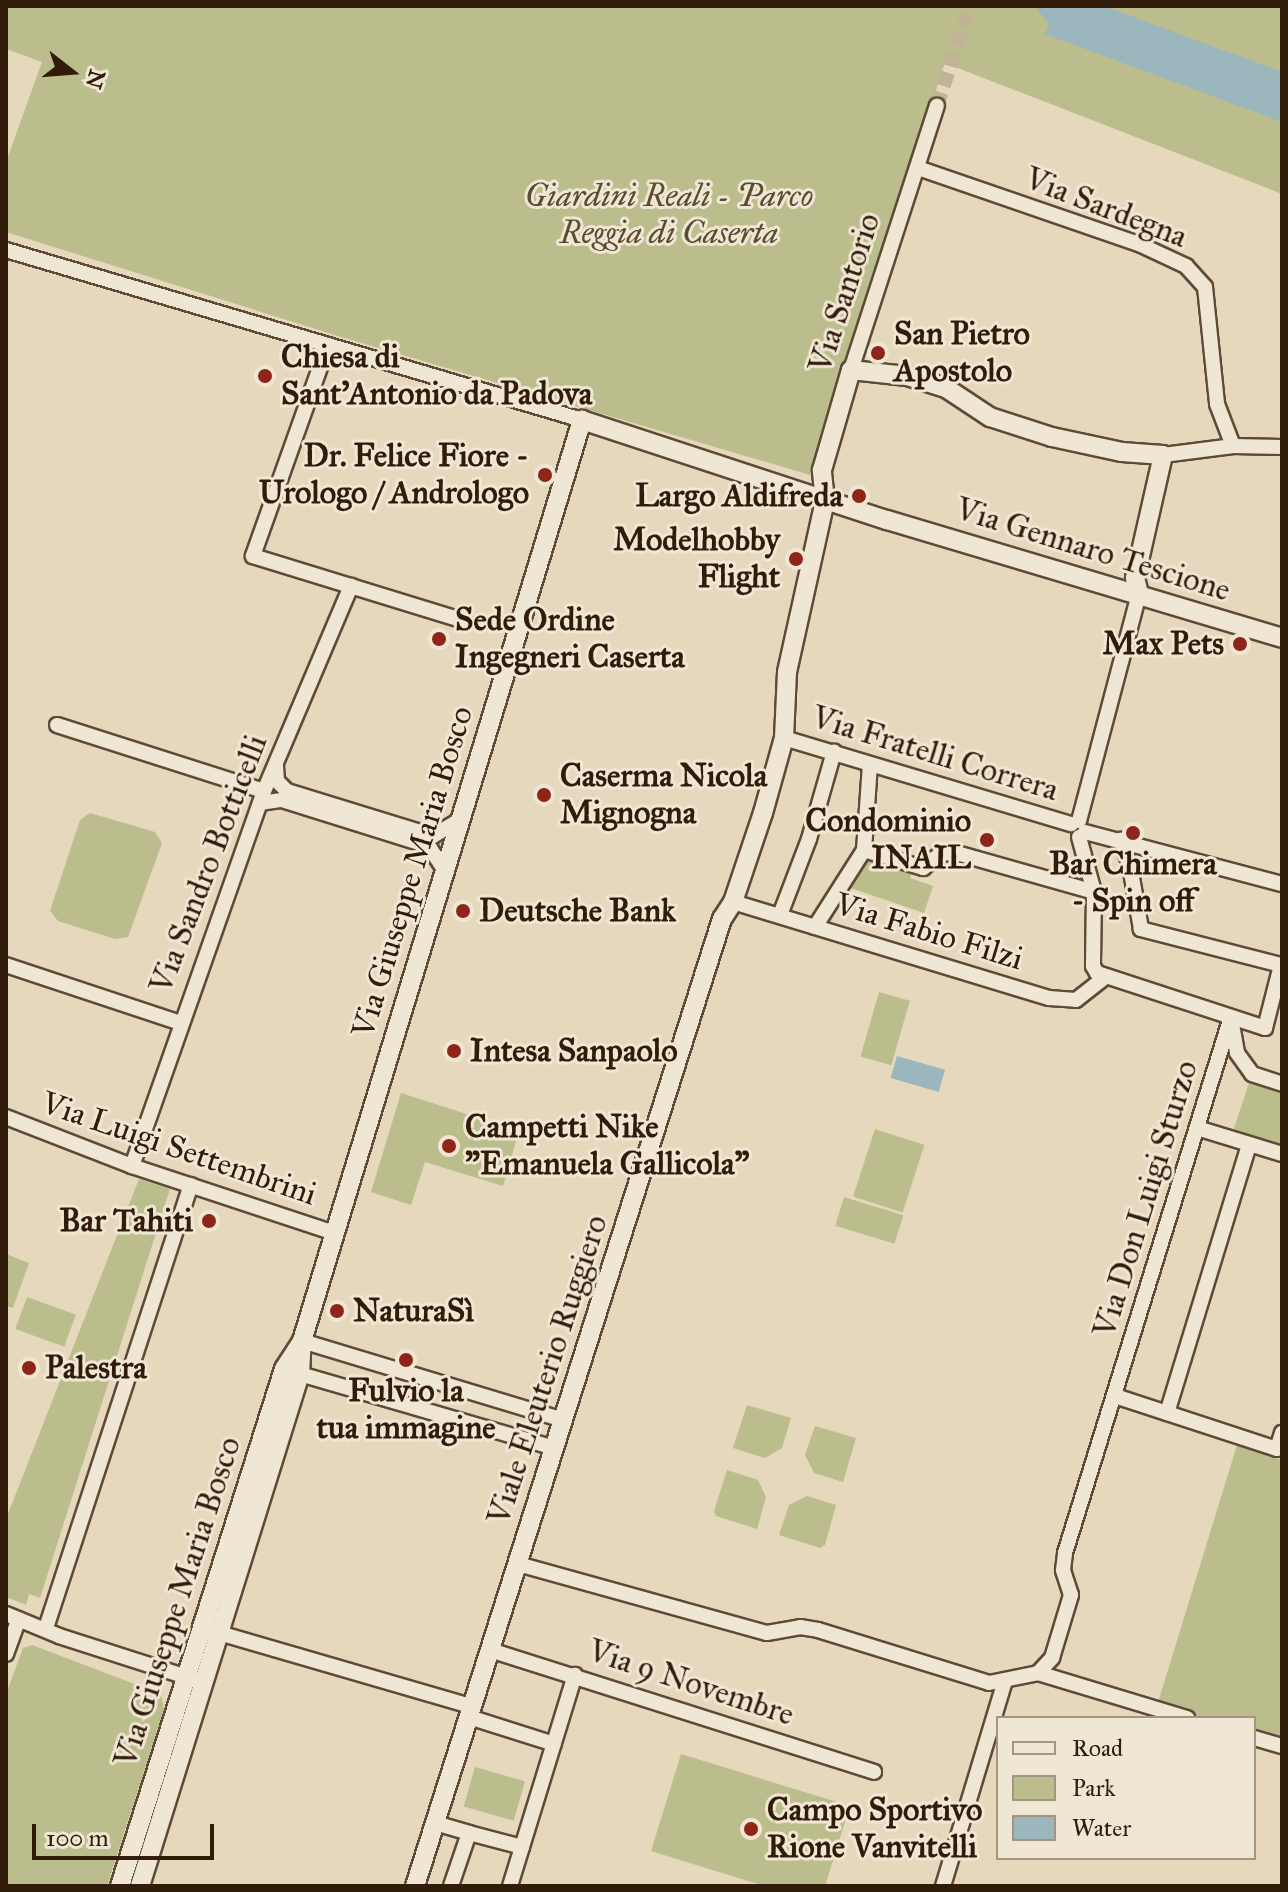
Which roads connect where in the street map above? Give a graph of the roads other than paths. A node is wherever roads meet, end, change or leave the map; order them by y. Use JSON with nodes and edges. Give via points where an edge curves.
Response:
{"nodes":[{"id":1,"x":937,"y":106,"type":"tunnel mouth"},
{"id":2,"x":918,"y":168,"type":"junction"},
{"id":3,"x":6,"y":250,"type":"edge"},
{"id":4,"x":328,"y":345,"type":"junction"},
{"id":5,"x":851,"y":370,"type":"junction"},
{"id":6,"x":582,"y":420,"type":"junction"},
{"id":7,"x":1233,"y":446,"type":"junction"},
{"id":8,"x":1282,"y":447,"type":"edge"},
{"id":9,"x":1163,"y":455,"type":"junction"},
{"id":10,"x":825,"y":501,"type":"junction"},
{"id":11,"x":351,"y":586,"type":"junction"},
{"id":12,"x":1139,"y":594,"type":"junction"},
{"id":13,"x":464,"y":621,"type":"dead end"},
{"id":14,"x":1282,"y":638,"type":"edge"},
{"id":15,"x":57,"y":725,"type":"dead end"},
{"id":16,"x":784,"y":738,"type":"junction"},
{"id":17,"x":834,"y":752,"type":"junction"},
{"id":18,"x":276,"y":762,"type":"junction"},
{"id":19,"x":870,"y":764,"type":"junction"},
{"id":20,"x":262,"y":797,"type":"junction"},
{"id":21,"x":463,"y":818,"type":"junction"},
{"id":22,"x":1079,"y":828,"type":"junction"},
{"id":23,"x":1121,"y":840,"type":"junction"},
{"id":24,"x":864,"y":850,"type":"junction"},
{"id":25,"x":446,"y":873,"type":"junction"},
{"id":26,"x":1282,"y":884,"type":"edge"},
{"id":27,"x":1094,"y":892,"type":"junction"},
{"id":28,"x":733,"y":902,"type":"junction"},
{"id":29,"x":780,"y":915,"type":"junction"},
{"id":30,"x":815,"y":927,"type":"junction"},
{"id":31,"x":6,"y":965,"type":"edge"},
{"id":32,"x":1104,"y":978,"type":"junction"},
{"id":33,"x":1231,"y":1017,"type":"junction"},
{"id":34,"x":177,"y":1022,"type":"junction"},
{"id":35,"x":1282,"y":1084,"type":"edge"},
{"id":36,"x":6,"y":1117,"type":"edge"},
{"id":37,"x":1197,"y":1128,"type":"junction"},
{"id":38,"x":1249,"y":1144,"type":"junction"},
{"id":39,"x":1282,"y":1154,"type":"edge"},
{"id":40,"x":128,"y":1165,"type":"junction"},
{"id":41,"x":191,"y":1185,"type":"junction"},
{"id":42,"x":334,"y":1233,"type":"junction"},
{"id":43,"x":302,"y":1341,"type":"junction"},
{"id":44,"x":292,"y":1372,"type":"junction"},
{"id":45,"x":1115,"y":1396,"type":"junction"},
{"id":46,"x":1167,"y":1413,"type":"junction"},
{"id":47,"x":564,"y":1420,"type":"junction"},
{"id":48,"x":1282,"y":1433,"type":"edge"},
{"id":49,"x":555,"y":1448,"type":"junction"},
{"id":50,"x":518,"y":1564,"type":"junction"},
{"id":51,"x":12,"y":1616,"type":"edge"},
{"id":52,"x":46,"y":1628,"type":"junction"},
{"id":53,"x":201,"y":1628,"type":"junction"},
{"id":54,"x":219,"y":1634,"type":"junction"},
{"id":55,"x":490,"y":1650,"type":"junction"},
{"id":56,"x":6,"y":1654,"type":"edge"},
{"id":57,"x":1038,"y":1673,"type":"junction"},
{"id":58,"x":575,"y":1675,"type":"junction"},
{"id":59,"x":185,"y":1676,"type":"junction"},
{"id":60,"x":1005,"y":1681,"type":"junction"},
{"id":61,"x":204,"y":1682,"type":"junction"},
{"id":62,"x":471,"y":1712,"type":"junction"},
{"id":63,"x":1180,"y":1716,"type":"edge"},
{"id":64,"x":1256,"y":1739,"type":"edge"},
{"id":65,"x":554,"y":1744,"type":"junction"},
{"id":66,"x":1282,"y":1746,"type":"edge"},
{"id":67,"x":874,"y":1772,"type":"dead end"},
{"id":68,"x":435,"y":1823,"type":"junction"},
{"id":69,"x":469,"y":1833,"type":"junction"},
{"id":70,"x":522,"y":1847,"type":"junction"},
{"id":71,"x":120,"y":1886,"type":"edge"},
{"id":72,"x":140,"y":1886,"type":"edge"},
{"id":73,"x":415,"y":1886,"type":"edge"},
{"id":74,"x":451,"y":1886,"type":"edge"},
{"id":75,"x":510,"y":1886,"type":"edge"},
{"id":76,"x":943,"y":1886,"type":"edge"}],
"edges":[{"from":1,"to":2,"type":"street","name":"Via Santorio"},
{"from":2,"to":5,"type":"street","name":"Via Santorio"},
{"from":2,"to":7,"type":"street","name":"Via Sardegna","via":[[1141,245],[1186,266],[1205,287],[1217,404]]},
{"from":3,"to":4,"type":"street"},
{"from":4,"to":6,"type":"street"},
{"from":4,"to":11,"type":"street","via":[[253,556]]},
{"from":5,"to":9,"type":"street","via":[[907,376],[946,388],[990,417],[1052,437]]},
{"from":5,"to":10,"type":"street","name":"Via Santorio","via":[[822,470]]},
{"from":6,"to":10,"type":"street"},
{"from":6,"to":21,"type":"street","name":"Via Giuseppe Maria Bosco"},
{"from":7,"to":8,"type":"street"},
{"from":7,"to":9,"type":"street"},
{"from":9,"to":12,"type":"street","via":[[1135,578]]},
{"from":10,"to":12,"type":"street","name":"Via Gennaro Tescione"},
{"from":10,"to":16,"type":"street","name":"Viale Eleuterio Ruggiero","via":[[787,672]]},
{"from":11,"to":13,"type":"street"},
{"from":11,"to":18,"type":"street","name":"Via Sandro Botticelli"},
{"from":12,"to":14,"type":"street","name":"Via Gennaro Tescione"},
{"from":12,"to":22,"type":"street"},
{"from":15,"to":20,"type":"street"},
{"from":16,"to":17,"type":"street","name":"Via Fratelli Correra"},
{"from":16,"to":28,"type":"street","name":"Viale Eleuterio Ruggiero"},
{"from":17,"to":19,"type":"street","name":"Via Fratelli Correra"},
{"from":17,"to":29,"type":"street"},
{"from":18,"to":20,"type":"street","name":"Via Sandro Botticelli"},
{"from":18,"to":21,"type":"street","via":[[277,781],[287,791],[418,832],[433,836]]},
{"from":19,"to":22,"type":"street","name":"Via Fratelli Correra"},
{"from":19,"to":24,"type":"street"},
{"from":20,"to":25,"type":"street","via":[[419,843],[430,848]]},
{"from":20,"to":34,"type":"street","name":"Via Sandro Botticelli"},
{"from":21,"to":25,"type":"street","name":"Via Giuseppe Maria Bosco"},
{"from":22,"to":23,"type":"street","name":"Via Fratelli Correra"},
{"from":22,"to":27,"type":"street"},
{"from":23,"to":26,"type":"street","name":"Via Fratelli Correra"},
{"from":23,"to":33,"type":"street","via":[[1141,929],[1281,965],[1265,1028]]},
{"from":24,"to":27,"type":"street","via":[[923,868],[953,852]]},
{"from":24,"to":30,"type":"street"},
{"from":25,"to":42,"type":"street","name":"Via Giuseppe Maria Bosco"},
{"from":27,"to":32,"type":"street","via":[[1093,966]]},
{"from":28,"to":29,"type":"street","name":"Via Fabio Filzi"},
{"from":28,"to":47,"type":"street","name":"Viale Eleuterio Ruggiero","via":[[722,919]]},
{"from":29,"to":30,"type":"street","name":"Via Fabio Filzi"},
{"from":30,"to":32,"type":"street","name":"Via Fabio Filzi","via":[[1049,998],[1076,1000]]},
{"from":31,"to":34,"type":"street"},
{"from":32,"to":33,"type":"street"},
{"from":33,"to":35,"type":"street","via":[[1237,1053],[1252,1074]]},
{"from":33,"to":37,"type":"street","name":"Via Don Luigi Sturzo"},
{"from":34,"to":40,"type":"street","name":"Via Sandro Botticelli"},
{"from":36,"to":40,"type":"street","name":"Via Luigi Settembrini"},
{"from":37,"to":38,"type":"street"},
{"from":37,"to":45,"type":"street","name":"Via Don Luigi Sturzo"},
{"from":38,"to":39,"type":"street"},
{"from":38,"to":46,"type":"street"},
{"from":40,"to":41,"type":"street","name":"Via Luigi Settembrini"},
{"from":41,"to":42,"type":"street","name":"Via Luigi Settembrini"},
{"from":41,"to":52,"type":"street"},
{"from":42,"to":43,"type":"street","name":"Via Giuseppe Maria Bosco"},
{"from":43,"to":44,"type":"street","name":"Via Giuseppe Maria Bosco"},
{"from":43,"to":47,"type":"street"},
{"from":44,"to":49,"type":"street"},
{"from":44,"to":53,"type":"street","name":"Via Giuseppe Maria Bosco"},
{"from":44,"to":54,"type":"street","name":"Via Giuseppe Maria Bosco"},
{"from":45,"to":46,"type":"street"},
{"from":45,"to":57,"type":"street","name":"Via Don Luigi Sturzo","via":[[1065,1553],[1063,1570],[1071,1595],[1052,1658]]},
{"from":46,"to":48,"type":"street","via":[[1277,1449]]},
{"from":47,"to":49,"type":"street","name":"Viale Eleuterio Ruggiero"},
{"from":49,"to":50,"type":"street","name":"Viale Eleuterio Ruggiero"},
{"from":50,"to":55,"type":"street","name":"Viale Eleuterio Ruggiero"},
{"from":50,"to":60,"type":"street","via":[[767,1633],[800,1627],[818,1630],[989,1683]]},
{"from":51,"to":52,"type":"street"},
{"from":51,"to":56,"type":"street"},
{"from":52,"to":59,"type":"street"},
{"from":53,"to":54,"type":"street"},
{"from":53,"to":59,"type":"street","name":"Via Giuseppe Maria Bosco"},
{"from":54,"to":61,"type":"street","name":"Via Giuseppe Maria Bosco"},
{"from":54,"to":62,"type":"street"},
{"from":55,"to":58,"type":"street","name":"Via 9 Novembre"},
{"from":55,"to":62,"type":"street","name":"Viale Eleuterio Ruggiero"},
{"from":57,"to":60,"type":"street"},
{"from":57,"to":63,"type":"street"},
{"from":58,"to":65,"type":"street"},
{"from":58,"to":67,"type":"street","name":"Via 9 Novembre"},
{"from":59,"to":61,"type":"street"},
{"from":59,"to":71,"type":"street","name":"Via Giuseppe Maria Bosco"},
{"from":60,"to":76,"type":"street"},
{"from":61,"to":72,"type":"street","name":"Via Giuseppe Maria Bosco"},
{"from":62,"to":65,"type":"street"},
{"from":62,"to":68,"type":"street","name":"Viale Eleuterio Ruggiero"},
{"from":64,"to":66,"type":"street"},
{"from":65,"to":70,"type":"street"},
{"from":68,"to":69,"type":"street"},
{"from":68,"to":73,"type":"street","name":"Viale Eleuterio Ruggiero"},
{"from":69,"to":70,"type":"street"},
{"from":69,"to":74,"type":"street"},
{"from":70,"to":75,"type":"street"}]}
